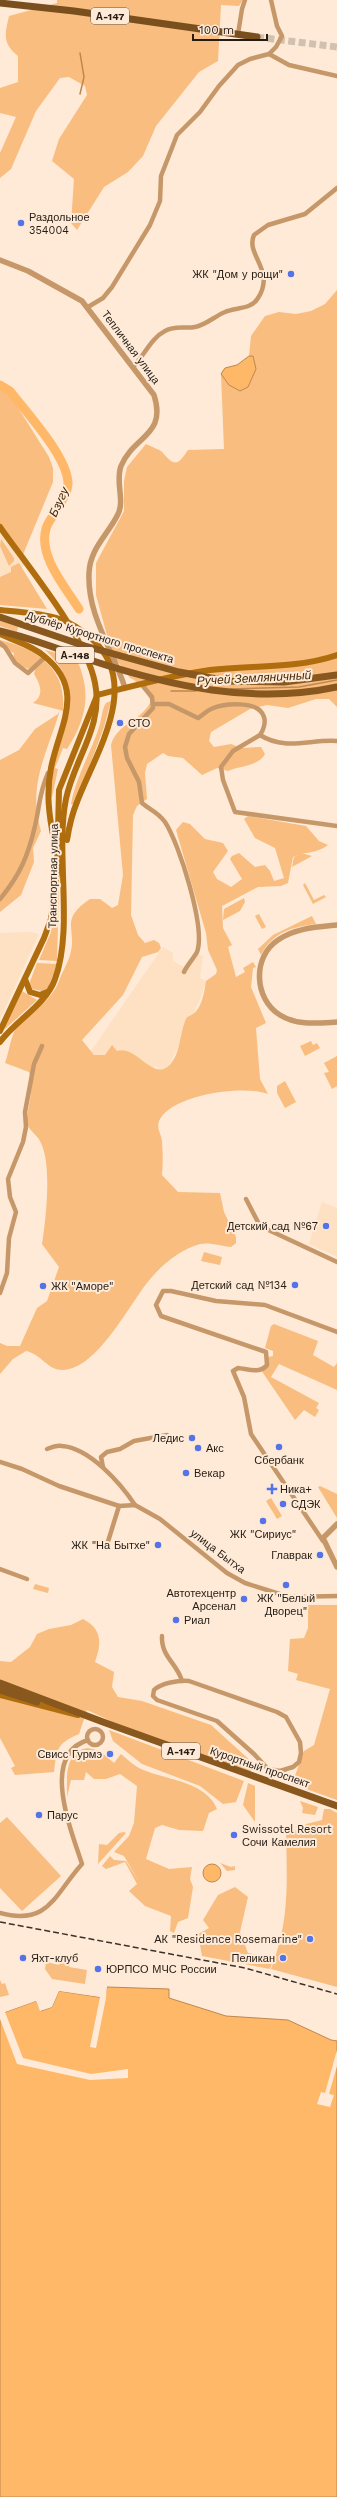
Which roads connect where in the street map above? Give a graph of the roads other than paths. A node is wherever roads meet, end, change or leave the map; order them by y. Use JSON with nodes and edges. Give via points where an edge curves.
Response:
{"nodes":[{"id":1,"x":246,"y":0,"type":"edge"},
{"id":2,"x":271,"y":0,"type":"edge"},
{"id":3,"x":0,"y":3,"type":"edge"},
{"id":4,"x":238,"y":34,"type":"junction"},
{"id":5,"x":257,"y":36,"type":"tunnel mouth"},
{"id":6,"x":269,"y":54,"type":"junction"},
{"id":7,"x":337,"y":76,"type":"edge"},
{"id":8,"x":337,"y":188,"type":"edge"},
{"id":9,"x":0,"y":260,"type":"edge"},
{"id":10,"x":88,"y":307,"type":"junction"},
{"id":11,"x":133,"y":367,"type":"junction"},
{"id":12,"x":0,"y":527,"type":"edge"},
{"id":13,"x":0,"y":610,"type":"edge"},
{"id":14,"x":0,"y":617,"type":"edge"},
{"id":15,"x":0,"y":632,"type":"edge"},
{"id":16,"x":0,"y":643,"type":"edge"},
{"id":17,"x":337,"y":654,"type":"edge"},
{"id":18,"x":45,"y":657,"type":"junction"},
{"id":19,"x":337,"y":675,"type":"edge"},
{"id":20,"x":142,"y":685,"type":"junction"},
{"id":21,"x":337,"y":687,"type":"edge"},
{"id":22,"x":125,"y":688,"type":"junction"},
{"id":23,"x":97,"y":695,"type":"junction"},
{"id":24,"x":154,"y":704,"type":"junction"},
{"id":25,"x":260,"y":735,"type":"junction"},
{"id":26,"x":337,"y":741,"type":"edge"},
{"id":27,"x":51,"y":767,"type":"junction"},
{"id":28,"x":337,"y":826,"type":"edge"},
{"id":29,"x":56,"y":853,"type":"junction"},
{"id":30,"x":64,"y":854,"type":"junction"},
{"id":31,"x":0,"y":899,"type":"edge"},
{"id":32,"x":337,"y":925,"type":"edge"},
{"id":33,"x":184,"y":972,"type":"dead end"},
{"id":34,"x":25,"y":979,"type":"junction"},
{"id":35,"x":49,"y":991,"type":"junction"},
{"id":36,"x":337,"y":1022,"type":"edge"},
{"id":37,"x":0,"y":1031,"type":"edge"},
{"id":38,"x":0,"y":1042,"type":"edge"},
{"id":39,"x":42,"y":1046,"type":"dead end"},
{"id":40,"x":246,"y":1199,"type":"dead end"},
{"id":41,"x":337,"y":1262,"type":"edge"},
{"id":42,"x":0,"y":1294,"type":"edge"},
{"id":43,"x":337,"y":1332,"type":"edge"},
{"id":44,"x":167,"y":1435,"type":"dead end"},
{"id":45,"x":47,"y":1449,"type":"dead end"},
{"id":46,"x":0,"y":1462,"type":"edge"},
{"id":47,"x":103,"y":1467,"type":"junction"},
{"id":48,"x":135,"y":1505,"type":"junction"},
{"id":49,"x":119,"y":1506,"type":"junction"},
{"id":50,"x":337,"y":1524,"type":"edge"},
{"id":51,"x":324,"y":1542,"type":"junction"},
{"id":52,"x":106,"y":1548,"type":"dead end"},
{"id":53,"x":337,"y":1567,"type":"edge"},
{"id":54,"x":0,"y":1569,"type":"edge"},
{"id":55,"x":27,"y":1579,"type":"dead end"},
{"id":56,"x":337,"y":1596,"type":"edge"},
{"id":57,"x":162,"y":1636,"type":"dead end"},
{"id":58,"x":182,"y":1681,"type":"junction"},
{"id":59,"x":0,"y":1683,"type":"edge"},
{"id":60,"x":0,"y":1690,"type":"edge"},
{"id":61,"x":0,"y":1695,"type":"edge"},
{"id":62,"x":83,"y":1716,"type":"junction"},
{"id":63,"x":103,"y":1722,"type":"junction"},
{"id":64,"x":99,"y":1730,"type":"junction"},
{"id":65,"x":88,"y":1740,"type":"junction"},
{"id":66,"x":268,"y":1769,"type":"junction"},
{"id":67,"x":266,"y":1782,"type":"junction"},
{"id":68,"x":337,"y":1806,"type":"edge"},
{"id":69,"x":0,"y":1913,"type":"edge"}],
"edges":[{"from":1,"to":4,"type":"street"},
{"from":2,"to":6,"type":"street","via":[[282,36]]},
{"from":3,"to":4,"type":"highway","number":"А-147"},
{"from":4,"to":5,"type":"highway","number":"А-147"},
{"from":6,"to":7,"type":"street","via":[[289,65]]},
{"from":6,"to":10,"type":"street","via":[[238,65],[200,112],[177,135],[161,176],[160,201],[150,225],[112,287],[103,298]]},
{"from":8,"to":11,"type":"street","via":[[304,214],[268,225],[254,235],[253,247],[264,278],[262,289],[254,302],[227,311],[200,326],[176,326],[166,330],[154,340],[148,352]]},
{"from":9,"to":10,"type":"street","name":"Тепличная улица","via":[[17,265],[71,293]]},
{"from":10,"to":11,"type":"street","name":"Тепличная улица"},
{"from":11,"to":22,"type":"street","name":"Тепличная улица","via":[[154,395],[158,417],[121,467],[118,483],[120,509],[97,544],[89,574],[94,611]]},
{"from":12,"to":23,"type":"main road","name":"Транспортная улица","via":[[77,639],[95,682]]},
{"from":13,"to":30,"type":"main road","number":"А-148","via":[[51,617],[69,623],[87,635],[103,651],[112,672],[115,693],[111,718],[77,802]]},
{"from":14,"to":19,"type":"main road","name":"Дублёр Курортного проспекта","number":"А-148","via":[[136,660],[179,672],[227,681],[284,682]]},
{"from":15,"to":18,"type":"main road","number":"А-148"},
{"from":15,"to":21,"type":"main road","name":"Дублёр Курортного проспекта","number":"А-148","via":[[134,673],[234,694],[284,695]]},
{"from":16,"to":18,"type":"street","via":[[15,663],[28,673]]},
{"from":17,"to":20,"type":"main road","via":[[318,662],[208,670]]},
{"from":18,"to":27,"type":"main road","number":"А-148","via":[[61,677],[66,688],[68,707]]},
{"from":20,"to":22,"type":"main road"},
{"from":20,"to":24,"type":"street","via":[[152,697]]},
{"from":22,"to":23,"type":"main road"},
{"from":23,"to":29,"type":"main road","name":"Транспортная улица","via":[[61,784]]},
{"from":23,"to":30,"type":"main road","name":"Транспортная улица","via":[[98,707],[93,726],[66,800]]},
{"from":24,"to":25,"type":"street","via":[[169,704],[198,718],[217,707],[254,706],[264,717]]},
{"from":24,"to":33,"type":"street","via":[[151,712],[129,734],[125,751],[139,782],[142,803],[156,812],[170,832],[183,864],[193,901],[198,948]]},
{"from":25,"to":26,"type":"street","via":[[272,742],[301,745],[320,740]]},
{"from":25,"to":28,"type":"street","via":[[233,751],[222,767],[223,780],[235,812]]},
{"from":27,"to":29,"type":"main road","number":"А-148","via":[[48,800]]},
{"from":27,"to":31,"type":"street","via":[[40,794],[36,824],[20,872]]},
{"from":29,"to":34,"type":"main road","name":"Транспортная улица","via":[[55,892],[50,919]]},
{"from":30,"to":35,"type":"main road","name":"Транспортная улица","via":[[61,952],[58,971]]},
{"from":32,"to":36,"type":"street","via":[[290,933],[277,940],[263,959],[259,976],[267,1002],[281,1016],[306,1023]]},
{"from":34,"to":35,"type":"main road","via":[[27,988],[33,994],[40,995]]},
{"from":34,"to":37,"type":"main road","name":"Транспортная улица"},
{"from":35,"to":38,"type":"main road","name":"Транспортная улица"},
{"from":39,"to":42,"type":"street","via":[[34,1064],[24,1112],[26,1127],[23,1142],[8,1179],[10,1197],[16,1212],[9,1238],[7,1274]]},
{"from":40,"to":41,"type":"street","via":[[260,1226]]},
{"from":43,"to":51,"type":"street","via":[[265,1305],[216,1302],[171,1291],[163,1292],[156,1306],[161,1316],[266,1352],[267,1365],[261,1370],[238,1368],[233,1371],[244,1397],[248,1427],[266,1458]]},
{"from":44,"to":47,"type":"street","via":[[134,1441],[120,1449],[107,1452],[101,1457]]},
{"from":45,"to":47,"type":"street","via":[[64,1446]]},
{"from":46,"to":49,"type":"street","via":[[59,1486]]},
{"from":47,"to":48,"type":"street"},
{"from":48,"to":49,"type":"street"},
{"from":48,"to":56,"type":"street","name":"улица Бытха","via":[[160,1519],[227,1573],[245,1583],[290,1597]]},
{"from":49,"to":52,"type":"street"},
{"from":50,"to":51,"type":"street","via":[[325,1535]]},
{"from":51,"to":53,"type":"street"},
{"from":54,"to":55,"type":"street"},
{"from":57,"to":58,"type":"street","via":[[165,1655],[177,1667]]},
{"from":58,"to":66,"type":"street","name":"Курортный проспект","via":[[156,1688],[153,1696],[157,1700],[217,1721]]},
{"from":58,"to":66,"type":"street","name":"Курортный проспект","via":[[277,1712],[286,1718],[300,1742],[302,1753],[299,1762],[280,1771]]},
{"from":59,"to":62,"type":"main road","name":"Курортный проспект","number":"А-147"},
{"from":60,"to":62,"type":"main road","name":"Курортный проспект","number":"А-147"},
{"from":61,"to":62,"type":"main road","number":"А-147"},
{"from":62,"to":63,"type":"main road","name":"Курортный проспект","number":"А-147"},
{"from":63,"to":64,"type":"street"},
{"from":63,"to":67,"type":"main road","name":"Курортный проспект","number":"А-147"},
{"from":64,"to":65,"type":"street","via":[[89,1732]]},
{"from":64,"to":65,"type":"street","via":[[104,1736],[100,1744],[94,1745]]},
{"from":65,"to":69,"type":"street","via":[[76,1744],[68,1752],[62,1790],[82,1864],[37,1915]]},
{"from":66,"to":67,"type":"street"},
{"from":67,"to":68,"type":"main road","name":"Курортный проспект","number":"А-147"}]}
